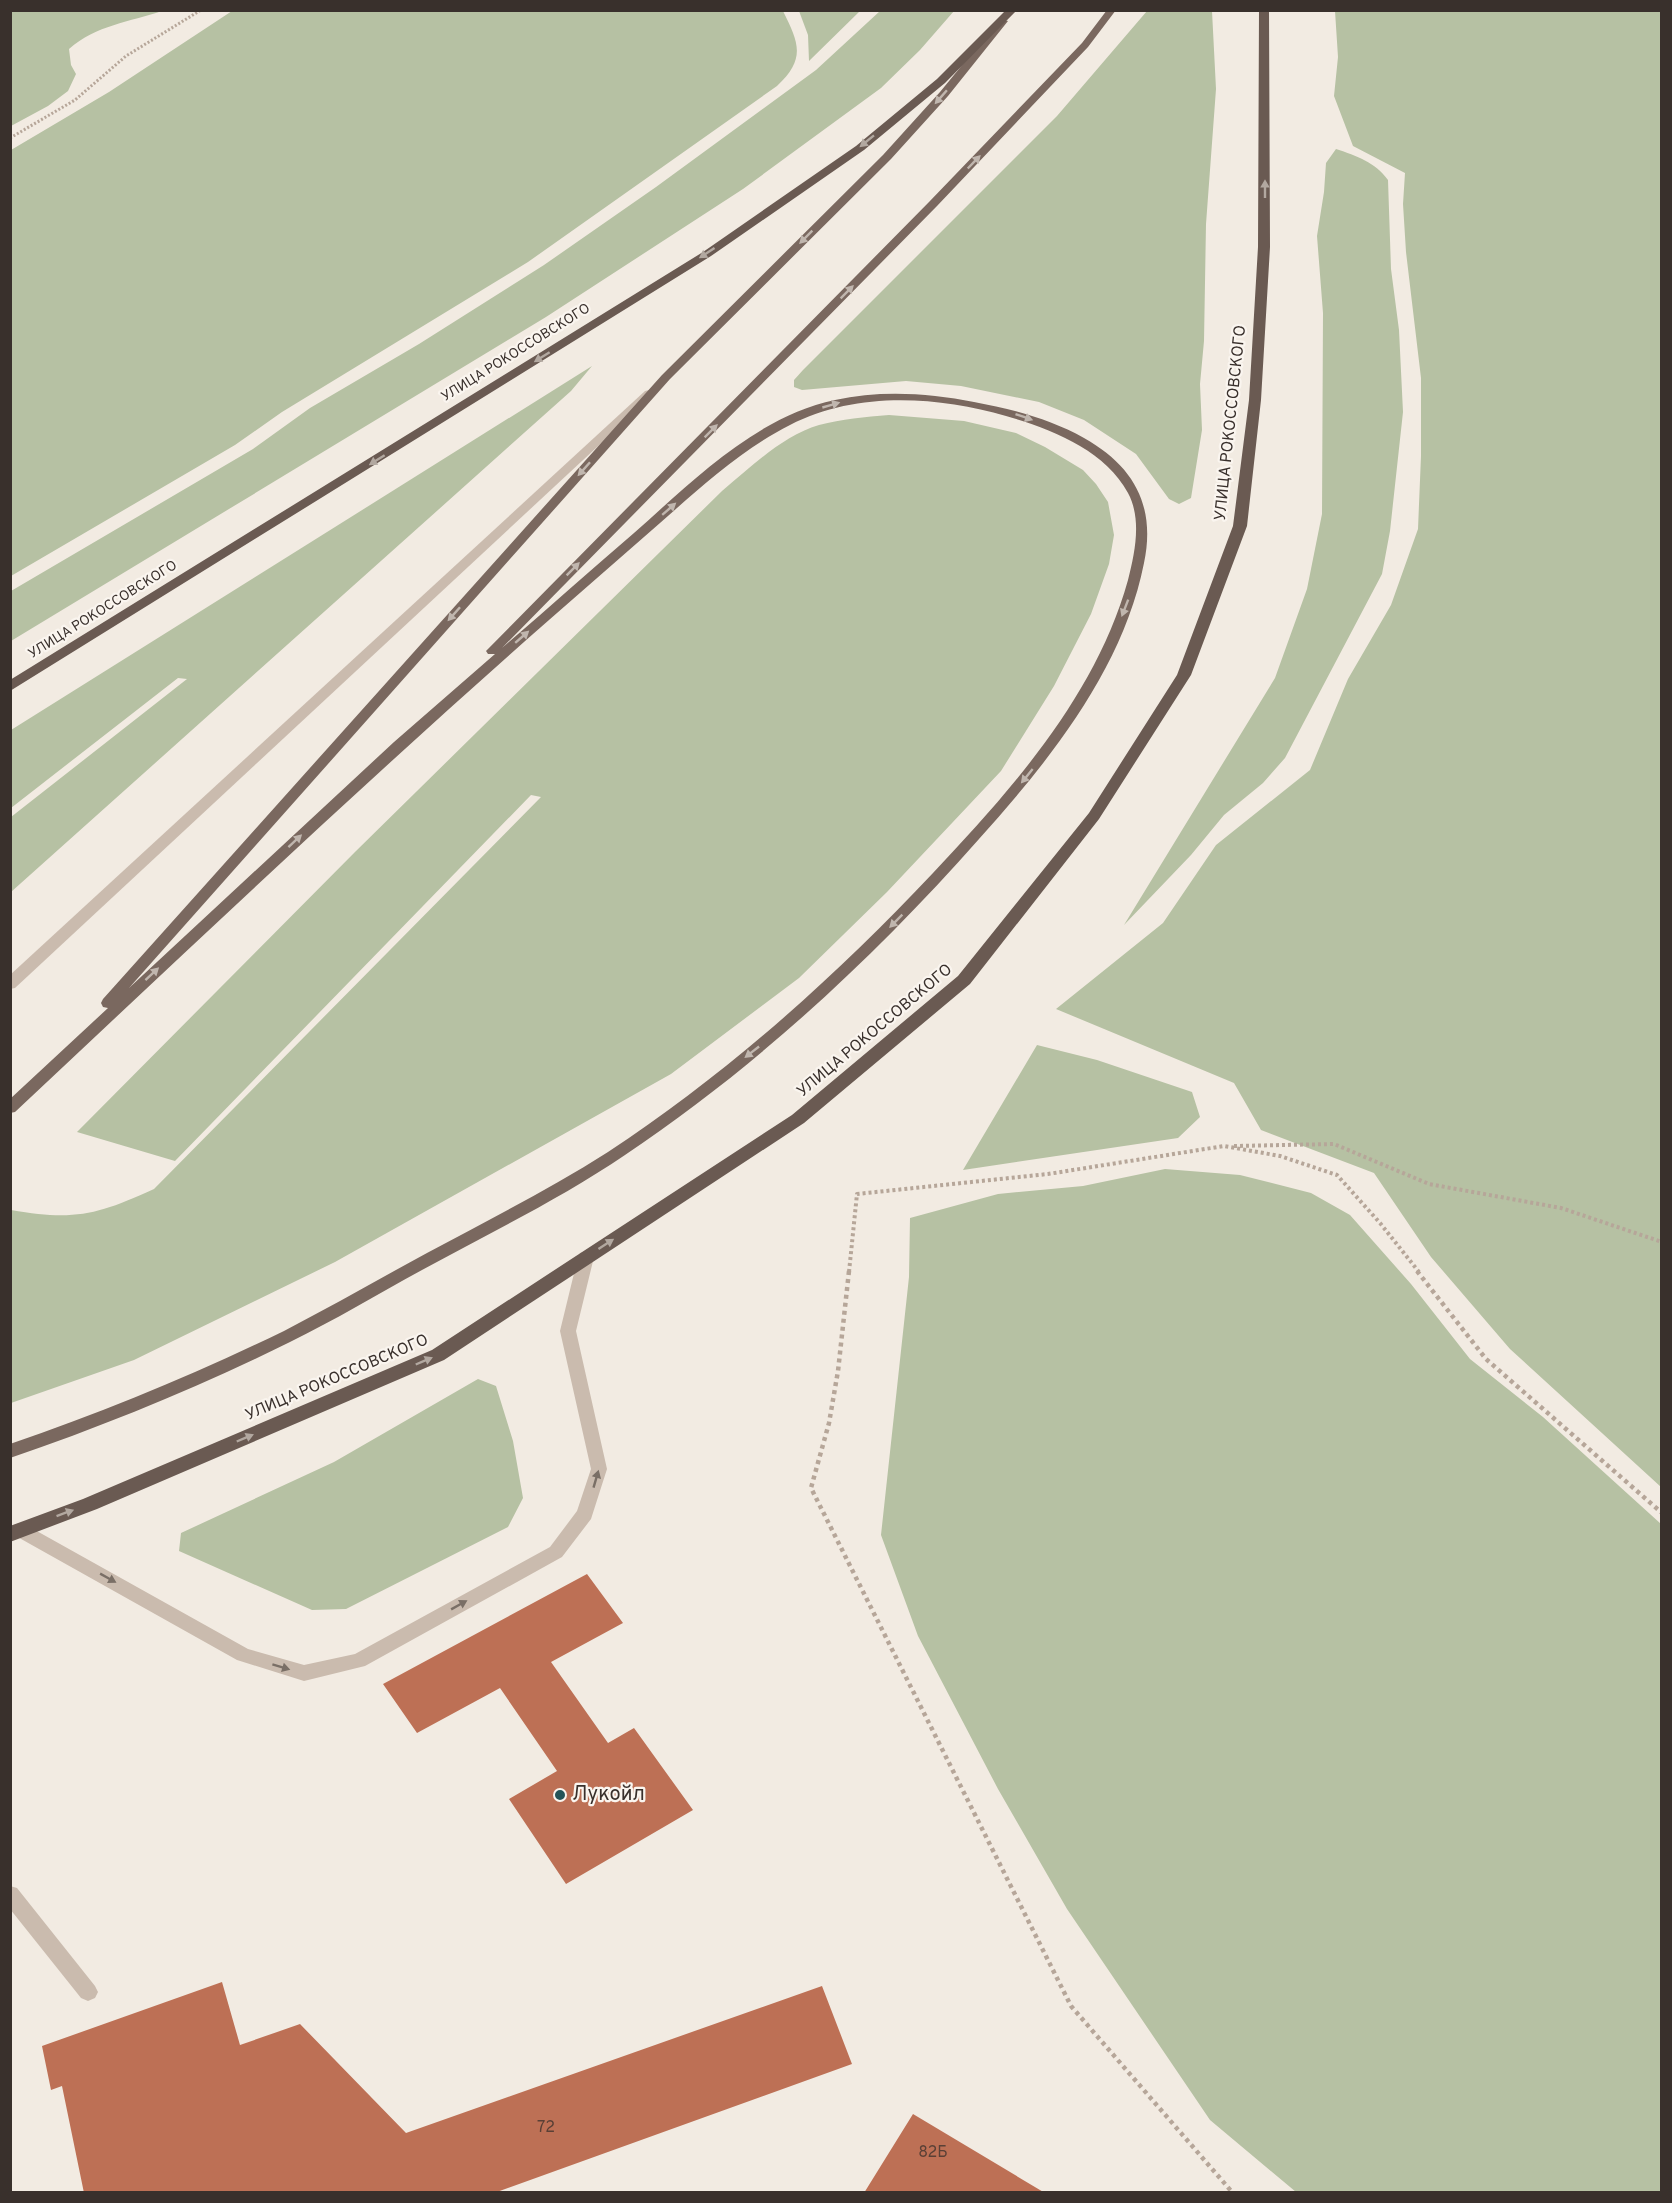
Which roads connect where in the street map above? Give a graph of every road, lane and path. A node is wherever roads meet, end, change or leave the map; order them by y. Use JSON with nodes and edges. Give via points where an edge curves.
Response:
{"nodes":[{"id":1,"x":201,"y":10,"type":"edge"},
{"id":2,"x":1112,"y":10,"type":"edge"},
{"id":3,"x":1264,"y":10,"type":"edge"},
{"id":4,"x":1008,"y":15,"type":"edge"},
{"id":5,"x":10,"y":138,"type":"edge"},
{"id":6,"x":666,"y":377,"type":"junction"},
{"id":7,"x":10,"y":687,"type":"edge"},
{"id":8,"x":399,"y":745,"type":"junction"},
{"id":9,"x":10,"y":984,"type":"edge"},
{"id":10,"x":48,"y":1071,"type":"junction"},
{"id":11,"x":10,"y":1108,"type":"edge"},
{"id":12,"x":1224,"y":1146,"type":"junction"},
{"id":13,"x":1662,"y":1242,"type":"edge"},
{"id":14,"x":586,"y":1257,"type":"junction"},
{"id":15,"x":10,"y":1451,"type":"edge"},
{"id":16,"x":1662,"y":1513,"type":"edge"},
{"id":17,"x":15,"y":1532,"type":"edge"},
{"id":18,"x":10,"y":1894,"type":"edge"},
{"id":19,"x":88,"y":1992,"type":"dead end"},
{"id":20,"x":1232,"y":2193,"type":"edge"}],
"edges":[{"from":1,"to":5,"type":"path","via":[[126,56],[75,100]]},
{"from":8,"to":2,"type":"main road","one_way":true,"via":[[942,196],[1085,45]]},
{"from":14,"to":3,"type":"highway","name":"УЛИЦА РОКОССОВСКОГО","one_way":true,"via":[[798,1119],[964,980],[1094,816],[1184,675],[1240,526],[1255,400],[1264,248]]},
{"from":4,"to":6,"type":"main road","one_way":true,"via":[[887,157]]},
{"from":4,"to":7,"type":"highway","name":"УЛИЦА РОКОССОВСКОГО","one_way":true,"via":[[941,81],[860,148],[707,254]]},
{"from":6,"to":9,"type":"street"},
{"from":6,"to":10,"type":"main road","one_way":true},
{"from":10,"to":8,"type":"main road","one_way":true},
{"from":8,"to":15,"type":"main road","one_way":true,"via":[[736,452],[807,412],[841,402],[879,398],[952,402],[1020,415],[1094,448],[1134,491],[1142,530],[1130,597],[1096,670],[1042,756],[997,812],[902,915],[776,1034],[615,1154],[412,1269],[260,1349],[89,1424]]},
{"from":10,"to":11,"type":"main road"},
{"from":12,"to":13,"type":"path","via":[[1334,1144],[1429,1184],[1561,1208]]},
{"from":12,"to":16,"type":"path","via":[[1280,1156],[1336,1175],[1380,1223],[1486,1359]]},
{"from":12,"to":20,"type":"path","via":[[1048,1174],[857,1194],[838,1371],[811,1488],[1071,2006]]},
{"from":17,"to":14,"type":"highway","name":"УЛИЦА РОКОССОВСКОГО","one_way":true,"via":[[90,1504],[438,1355]]},
{"from":17,"to":14,"type":"street","one_way":true,"via":[[243,1655],[304,1673],[358,1661],[556,1552],[585,1514],[599,1469],[568,1331]]},
{"from":18,"to":19,"type":"street"}]}
